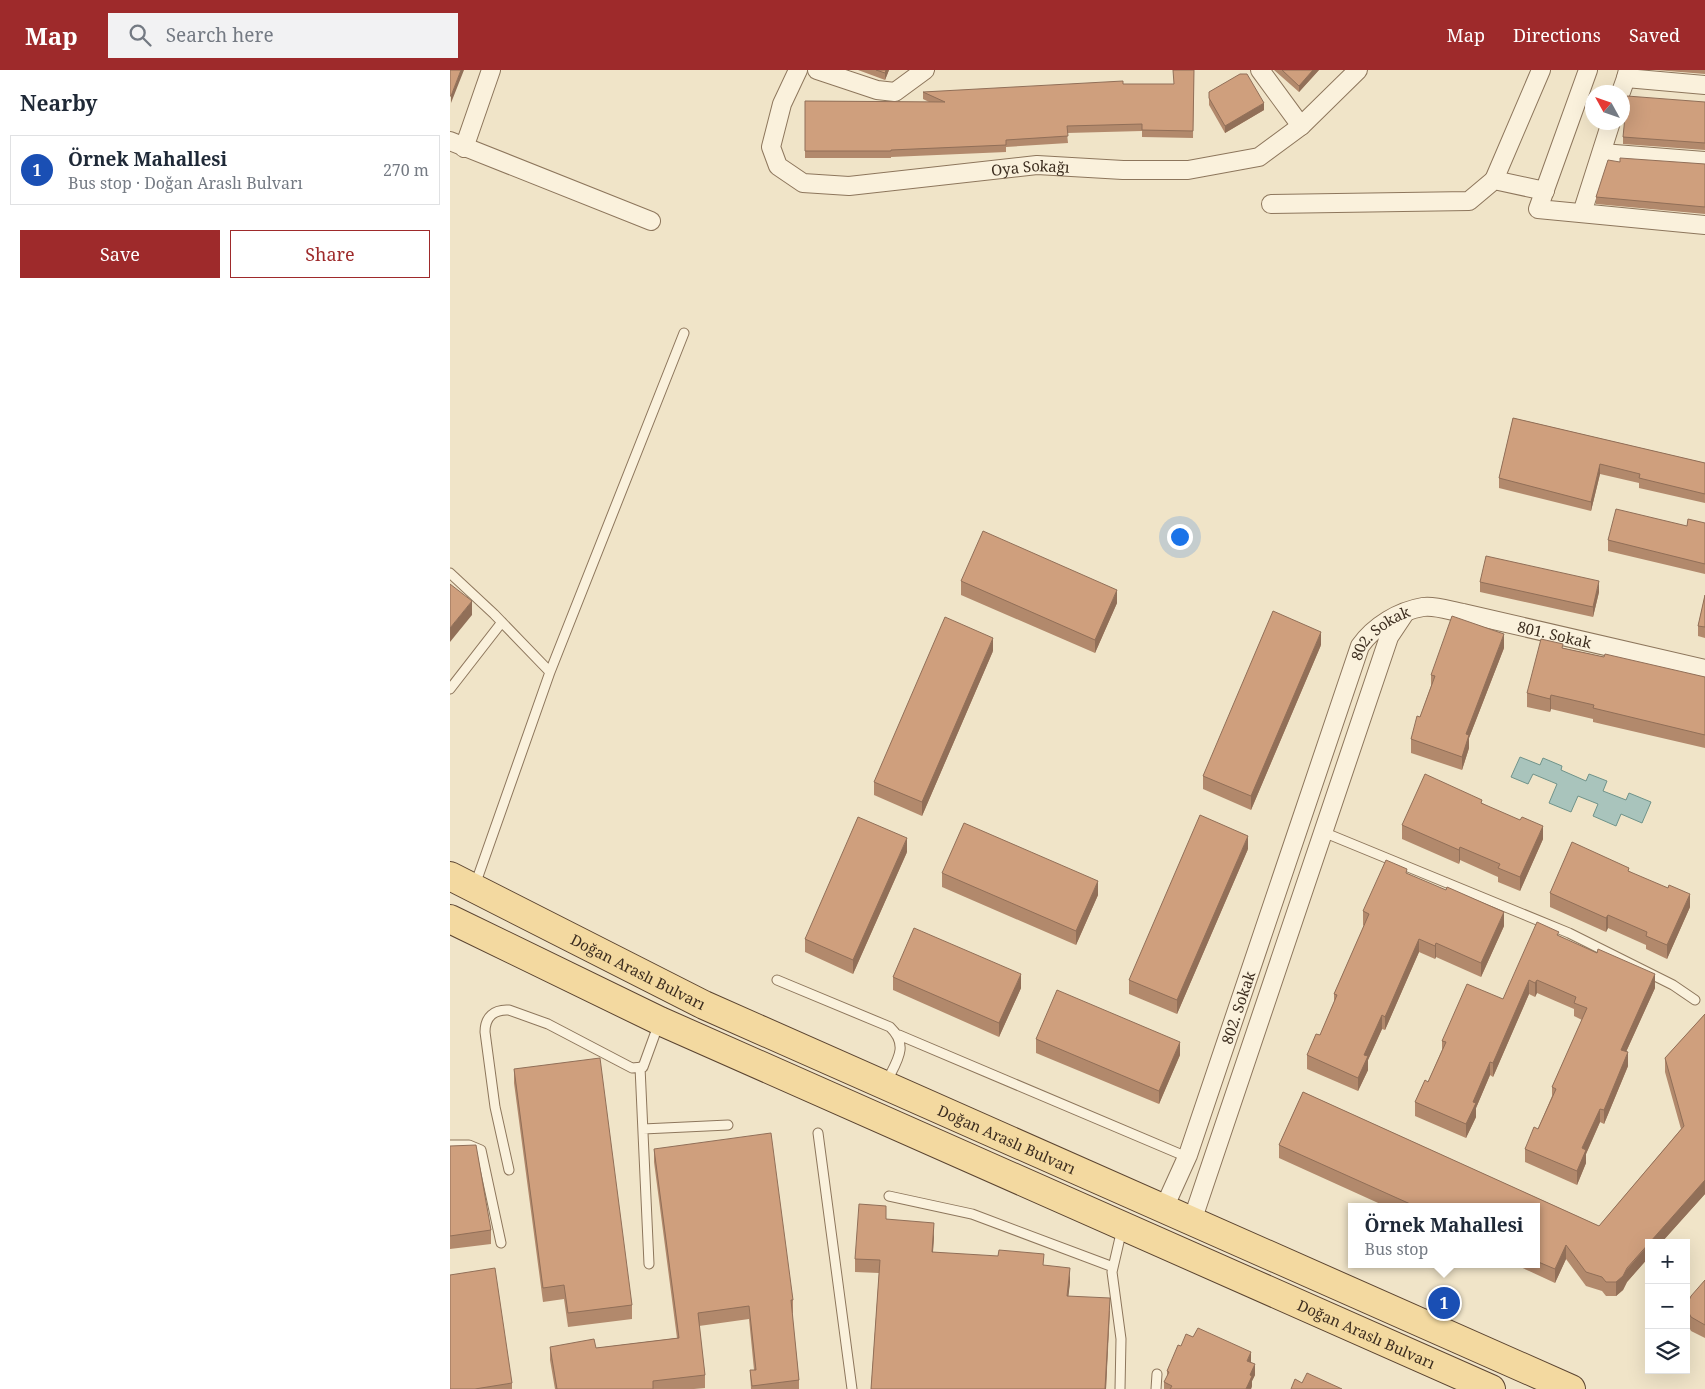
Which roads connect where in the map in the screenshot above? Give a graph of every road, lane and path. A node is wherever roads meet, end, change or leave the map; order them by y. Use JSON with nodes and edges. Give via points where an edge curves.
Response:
{"nodes":[{"id":1,"x":491,"y":70,"type":"edge"},
{"id":2,"x":798,"y":70,"type":"edge"},
{"id":3,"x":817,"y":70,"type":"edge"},
{"id":4,"x":925,"y":70,"type":"edge"},
{"id":5,"x":1260,"y":70,"type":"edge"},
{"id":6,"x":1358,"y":70,"type":"edge"},
{"id":7,"x":1541,"y":70,"type":"edge"},
{"id":8,"x":1588,"y":70,"type":"edge"},
{"id":9,"x":1625,"y":80,"type":"edge"},
{"id":10,"x":1705,"y":85,"type":"edge"},
{"id":11,"x":1302,"y":126,"type":"junction"},
{"id":12,"x":1609,"y":130,"type":"edge"},
{"id":13,"x":457,"y":144,"type":"edge"},
{"id":14,"x":1602,"y":153,"type":"junction"},
{"id":15,"x":1705,"y":161,"type":"edge"},
{"id":16,"x":1494,"y":180,"type":"junction"},
{"id":17,"x":1545,"y":191,"type":"junction"},
{"id":18,"x":1271,"y":204,"type":"dead end"},
{"id":19,"x":1582,"y":214,"type":"junction"},
{"id":20,"x":651,"y":221,"type":"dead end"},
{"id":21,"x":1705,"y":225,"type":"edge"},
{"id":22,"x":684,"y":334,"type":"dead end"},
{"id":23,"x":450,"y":573,"type":"edge"},
{"id":24,"x":1405,"y":613,"type":"junction"},
{"id":25,"x":502,"y":622,"type":"junction"},
{"id":26,"x":1705,"y":669,"type":"edge"},
{"id":27,"x":550,"y":672,"type":"junction"},
{"id":28,"x":450,"y":689,"type":"edge"},
{"id":29,"x":1323,"y":832,"type":"junction"},
{"id":30,"x":462,"y":882,"type":"edge"},
{"id":31,"x":450,"y":920,"type":"edge"},
{"id":32,"x":777,"y":980,"type":"dead end"},
{"id":33,"x":1695,"y":1000,"type":"dead end"},
{"id":34,"x":660,"y":1021,"type":"junction"},
{"id":35,"x":899,"y":1035,"type":"junction"},
{"id":36,"x":640,"y":1067,"type":"junction"},
{"id":37,"x":886,"y":1084,"type":"junction"},
{"id":38,"x":728,"y":1125,"type":"dead end"},
{"id":39,"x":643,"y":1129,"type":"junction"},
{"id":40,"x":818,"y":1134,"type":"dead end"},
{"id":41,"x":450,"y":1145,"type":"edge"},
{"id":42,"x":1187,"y":1157,"type":"junction"},
{"id":43,"x":510,"y":1170,"type":"dead end"},
{"id":44,"x":889,"y":1196,"type":"dead end"},
{"id":45,"x":1164,"y":1208,"type":"junction"},
{"id":46,"x":1192,"y":1221,"type":"junction"},
{"id":47,"x":1123,"y":1227,"type":"junction"},
{"id":48,"x":501,"y":1243,"type":"dead end"},
{"id":49,"x":649,"y":1264,"type":"dead end"},
{"id":50,"x":1113,"y":1267,"type":"junction"},
{"id":51,"x":1157,"y":1374,"type":"dead end"},
{"id":52,"x":852,"y":1389,"type":"edge"},
{"id":53,"x":1120,"y":1389,"type":"edge"},
{"id":54,"x":1156,"y":1389,"type":"edge"},
{"id":55,"x":1491,"y":1389,"type":"edge"},
{"id":56,"x":1571,"y":1389,"type":"edge"}],
"edges":[{"from":1,"to":13,"type":"street"},
{"from":2,"to":11,"type":"street","name":"Oya Sokağı","via":[[782,104],[771,148],[778,166],[803,182],[849,186],[1037,165],[1188,170],[1259,157]]},
{"from":3,"to":4,"type":"street","via":[[877,90],[895,92]]},
{"from":5,"to":11,"type":"street"},
{"from":6,"to":11,"type":"street","name":"Oya Sokağı"},
{"from":7,"to":16,"type":"street"},
{"from":8,"to":17,"type":"street"},
{"from":9,"to":10,"type":"street"},
{"from":12,"to":14,"type":"street"},
{"from":13,"to":20,"type":"street"},
{"from":14,"to":15,"type":"street"},
{"from":14,"to":19,"type":"street"},
{"from":16,"to":17,"type":"street"},
{"from":16,"to":18,"type":"street","via":[[1469,201]]},
{"from":17,"to":19,"type":"street","via":[[1538,209]]},
{"from":19,"to":21,"type":"street"},
{"from":22,"to":27,"type":"lane"},
{"from":23,"to":25,"type":"lane"},
{"from":24,"to":26,"type":"street","name":"801. Sokak","via":[[1424,607],[1463,612]]},
{"from":24,"to":29,"type":"street","name":"802. Sokak","via":[[1389,637]]},
{"from":24,"to":42,"type":"street","name":"802. Sokak","via":[[1381,625],[1360,646]]},
{"from":25,"to":27,"type":"lane"},
{"from":25,"to":28,"type":"lane"},
{"from":27,"to":30,"type":"lane"},
{"from":29,"to":33,"type":"lane","via":[[1569,933],[1673,984]]},
{"from":29,"to":46,"type":"street","name":"802. Sokak"},
{"from":30,"to":37,"type":"main road","name":"Doğan Araslı Bulvarı","via":[[704,1005]]},
{"from":31,"to":34,"type":"main road","name":"Doğan Araslı Bulvarı"},
{"from":32,"to":35,"type":"lane","via":[[890,1027]]},
{"from":34,"to":36,"type":"lane","via":[[647,1059]]},
{"from":34,"to":47,"type":"main road","name":"Doğan Araslı Bulvarı"},
{"from":35,"to":37,"type":"lane","via":[[898,1057]]},
{"from":35,"to":42,"type":"lane"},
{"from":36,"to":39,"type":"lane"},
{"from":36,"to":43,"type":"lane","via":[[632,1068],[532,1018],[503,1010],[492,1014],[485,1025],[485,1032],[495,1107]]},
{"from":37,"to":45,"type":"main road","name":"Doğan Araslı Bulvarı"},
{"from":38,"to":39,"type":"lane"},
{"from":39,"to":49,"type":"lane"},
{"from":40,"to":52,"type":"lane"},
{"from":41,"to":48,"type":"lane","via":[[469,1145],[481,1150]]},
{"from":42,"to":45,"type":"street","name":"802. Sokak"},
{"from":44,"to":50,"type":"lane","via":[[972,1214]]},
{"from":45,"to":46,"type":"main road","name":"Doğan Araslı Bulvarı"},
{"from":46,"to":56,"type":"main road","name":"Doğan Araslı Bulvarı"},
{"from":47,"to":50,"type":"lane"},
{"from":47,"to":55,"type":"main road","name":"Doğan Araslı Bulvarı"},
{"from":50,"to":53,"type":"lane","via":[[1121,1339]]},
{"from":51,"to":54,"type":"lane"}]}
